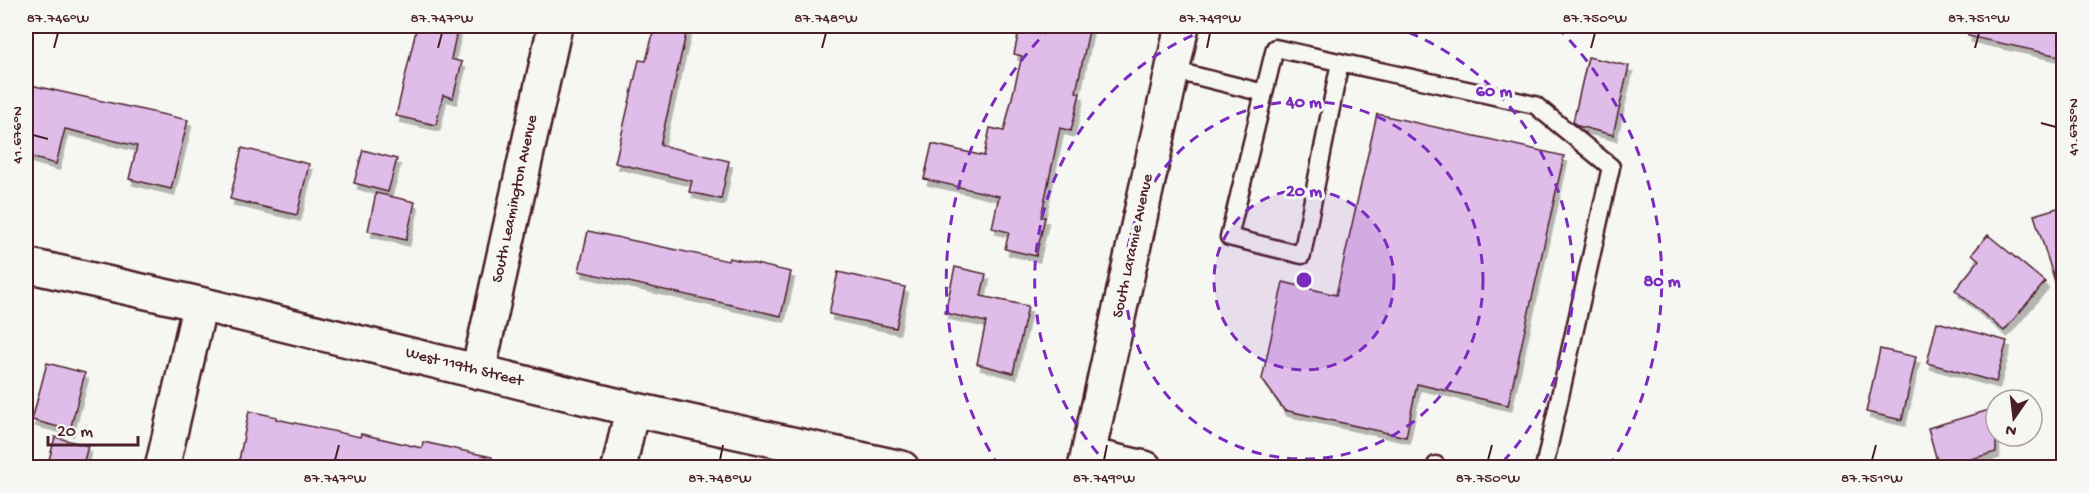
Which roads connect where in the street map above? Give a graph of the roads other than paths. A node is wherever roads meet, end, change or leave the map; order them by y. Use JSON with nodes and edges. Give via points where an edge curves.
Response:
{"nodes":[{"id":1,"x":555,"y":26,"type":"edge"},
{"id":2,"x":1182,"y":26,"type":"edge"},
{"id":3,"x":1340,"y":62,"type":"junction"},
{"id":4,"x":1172,"y":70,"type":"junction"},
{"id":5,"x":1264,"y":93,"type":"junction"},
{"id":6,"x":26,"y":265,"type":"edge"},
{"id":7,"x":200,"y":304,"type":"junction"},
{"id":8,"x":478,"y":372,"type":"junction"},
{"id":9,"x":632,"y":409,"type":"junction"},
{"id":10,"x":1086,"y":461,"type":"edge"},
{"id":11,"x":162,"y":468,"type":"edge"},
{"id":12,"x":619,"y":468,"type":"edge"},
{"id":13,"x":902,"y":468,"type":"edge"},
{"id":14,"x":1145,"y":468,"type":"edge"},
{"id":15,"x":1544,"y":468,"type":"edge"}],
"edges":[{"from":1,"to":8,"type":"street","name":"South Leamington Avenue"},
{"from":2,"to":4,"type":"street","name":"South Laramie Avenue"},
{"from":3,"to":5,"type":"lane","via":[[1275,48]]},
{"from":3,"to":5,"type":"lane","via":[[1302,255],[1229,237]]},
{"from":3,"to":15,"type":"lane","via":[[1535,105],[1611,167]]},
{"from":4,"to":5,"type":"lane"},
{"from":4,"to":10,"type":"street","name":"South Laramie Avenue"},
{"from":6,"to":7,"type":"street","name":"West 119th Street"},
{"from":7,"to":8,"type":"street","name":"West 119th Street"},
{"from":7,"to":11,"type":"street"},
{"from":8,"to":9,"type":"street","name":"West 119th Street"},
{"from":9,"to":12,"type":"street"},
{"from":9,"to":13,"type":"street","name":"West 119th Street"},
{"from":10,"to":14,"type":"street"}]}
